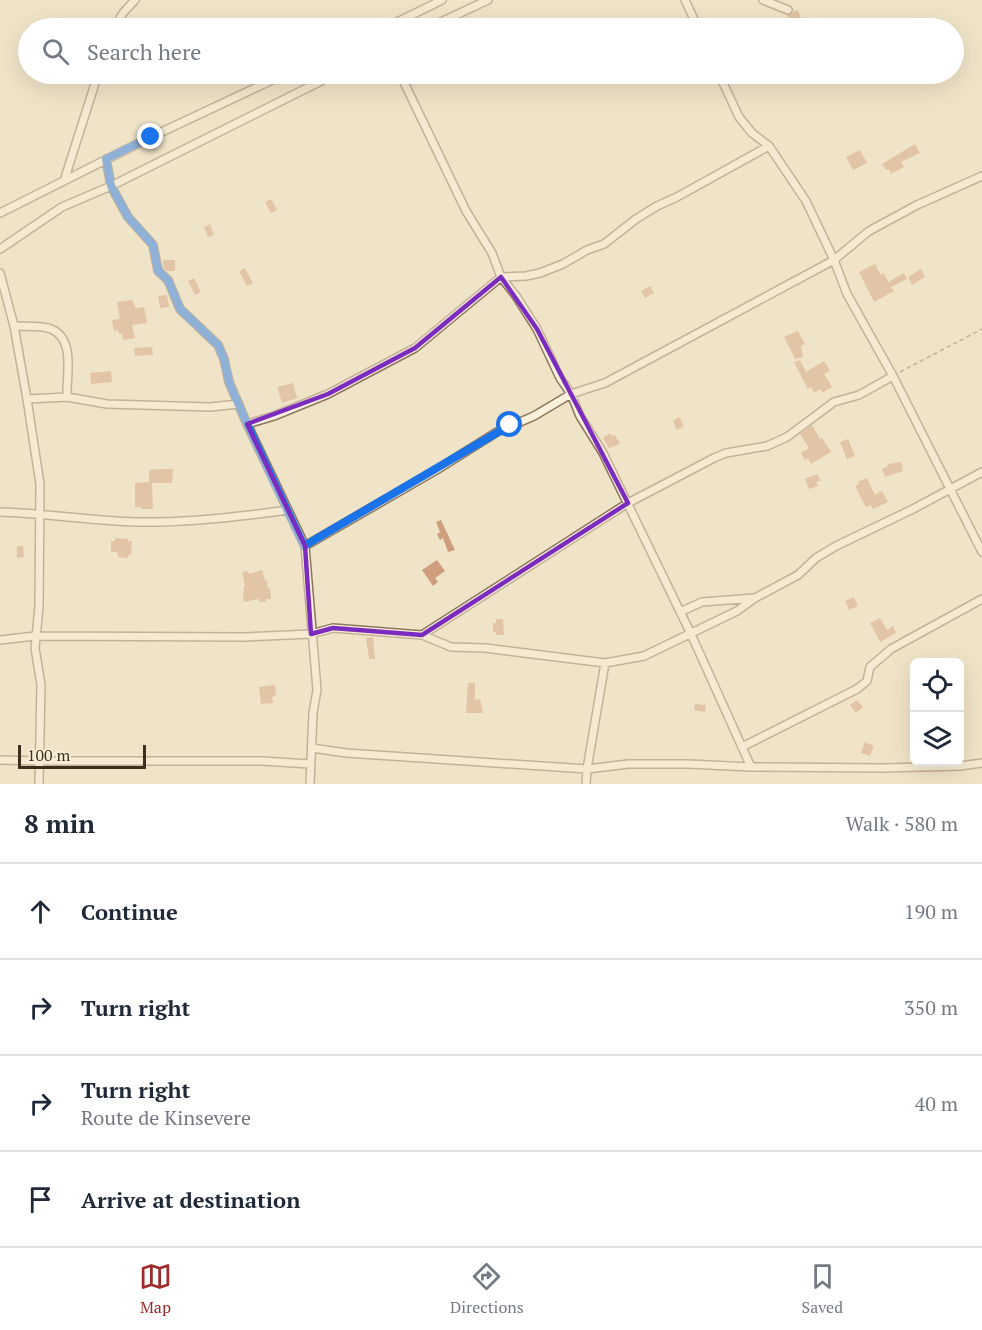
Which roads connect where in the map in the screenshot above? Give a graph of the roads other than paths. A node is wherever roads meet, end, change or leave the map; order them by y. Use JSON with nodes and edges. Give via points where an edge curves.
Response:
{"nodes":[{"id":1,"x":135,"y":0,"type":"edge"},
{"id":2,"x":442,"y":0,"type":"edge"},
{"id":3,"x":488,"y":0,"type":"edge"},
{"id":4,"x":685,"y":0,"type":"edge"},
{"id":5,"x":764,"y":0,"type":"edge"},
{"id":6,"x":788,"y":10,"type":"dead end"},
{"id":7,"x":120,"y":18,"type":"edge"},
{"id":8,"x":405,"y":18,"type":"edge"},
{"id":9,"x":449,"y":18,"type":"edge"},
{"id":10,"x":693,"y":18,"type":"edge"},
{"id":11,"x":95,"y":84,"type":"edge"},
{"id":12,"x":264,"y":84,"type":"edge"},
{"id":13,"x":315,"y":84,"type":"edge"},
{"id":14,"x":405,"y":84,"type":"edge"},
{"id":15,"x":724,"y":84,"type":"edge"},
{"id":16,"x":769,"y":146,"type":"junction"},
{"id":17,"x":106,"y":159,"type":"junction"},
{"id":18,"x":982,"y":176,"type":"edge"},
{"id":19,"x":64,"y":182,"type":"junction"},
{"id":20,"x":111,"y":186,"type":"junction"},
{"id":21,"x":0,"y":213,"type":"edge"},
{"id":22,"x":0,"y":249,"type":"edge"},
{"id":23,"x":834,"y":260,"type":"junction"},
{"id":24,"x":501,"y":277,"type":"junction"},
{"id":25,"x":1,"y":278,"type":"edge"},
{"id":26,"x":14,"y":326,"type":"junction"},
{"id":27,"x":893,"y":376,"type":"junction"},
{"id":28,"x":571,"y":394,"type":"junction"},
{"id":29,"x":68,"y":397,"type":"junction"},
{"id":30,"x":27,"y":399,"type":"junction"},
{"id":31,"x":239,"y":404,"type":"junction"},
{"id":32,"x":247,"y":424,"type":"junction"},
{"id":33,"x":982,"y":472,"type":"edge"},
{"id":34,"x":949,"y":489,"type":"junction"},
{"id":35,"x":628,"y":502,"type":"junction"},
{"id":36,"x":288,"y":510,"type":"junction"},
{"id":37,"x":0,"y":512,"type":"edge"},
{"id":38,"x":41,"y":513,"type":"junction"},
{"id":39,"x":304,"y":546,"type":"junction"},
{"id":40,"x":982,"y":552,"type":"edge"},
{"id":41,"x":755,"y":598,"type":"junction"},
{"id":42,"x":982,"y":599,"type":"edge"},
{"id":43,"x":680,"y":612,"type":"junction"},
{"id":44,"x":311,"y":634,"type":"junction"},
{"id":45,"x":691,"y":634,"type":"junction"},
{"id":46,"x":422,"y":635,"type":"junction"},
{"id":47,"x":35,"y":636,"type":"junction"},
{"id":48,"x":0,"y":640,"type":"edge"},
{"id":49,"x":605,"y":663,"type":"junction"},
{"id":50,"x":742,"y":747,"type":"junction"},
{"id":51,"x":312,"y":748,"type":"junction"},
{"id":52,"x":0,"y":759,"type":"edge"},
{"id":53,"x":38,"y":761,"type":"junction"},
{"id":54,"x":982,"y":763,"type":"edge"},
{"id":55,"x":310,"y":764,"type":"junction"},
{"id":56,"x":751,"y":767,"type":"junction"},
{"id":57,"x":587,"y":769,"type":"junction"},
{"id":58,"x":39,"y":784,"type":"edge"},
{"id":59,"x":310,"y":784,"type":"edge"},
{"id":60,"x":586,"y":784,"type":"edge"}],
"edges":[{"from":1,"to":7,"type":"street"},
{"from":2,"to":8,"type":"street"},
{"from":3,"to":9,"type":"street"},
{"from":4,"to":10,"type":"street"},
{"from":5,"to":6,"type":"street"},
{"from":11,"to":19,"type":"street"},
{"from":12,"to":17,"type":"street"},
{"from":13,"to":20,"type":"street"},
{"from":14,"to":24,"type":"street"},
{"from":15,"to":16,"type":"street","via":[[739,117]]},
{"from":16,"to":23,"type":"street","via":[[806,201]]},
{"from":16,"to":24,"type":"street","via":[[657,206],[604,244],[526,276]]},
{"from":17,"to":19,"type":"street"},
{"from":17,"to":20,"type":"street"},
{"from":18,"to":23,"type":"street","via":[[869,231]]},
{"from":19,"to":21,"type":"street"},
{"from":20,"to":22,"type":"street","via":[[62,207]]},
{"from":20,"to":31,"type":"street","via":[[128,217],[153,245],[158,271],[168,280],[180,309],[218,345]]},
{"from":23,"to":27,"type":"street","via":[[847,294]]},
{"from":23,"to":28,"type":"street","via":[[605,383]]},
{"from":24,"to":28,"type":"street","via":[[537,329]]},
{"from":24,"to":32,"type":"street","via":[[416,348],[328,394]]},
{"from":25,"to":26,"type":"street"},
{"from":26,"to":29,"type":"street","via":[[51,329],[65,342]]},
{"from":26,"to":30,"type":"street"},
{"from":27,"to":34,"type":"street"},
{"from":27,"to":35,"type":"street","via":[[859,395],[834,402],[787,437],[767,446],[726,453]]},
{"from":28,"to":35,"type":"street"},
{"from":28,"to":39,"type":"street","via":[[497,432]]},
{"from":29,"to":30,"type":"street"},
{"from":29,"to":31,"type":"street","via":[[107,404]]},
{"from":30,"to":38,"type":"street"},
{"from":31,"to":32,"type":"street"},
{"from":32,"to":36,"type":"street"},
{"from":33,"to":34,"type":"street"},
{"from":34,"to":40,"type":"street"},
{"from":34,"to":41,"type":"street","via":[[836,546],[798,575]]},
{"from":35,"to":43,"type":"street"},
{"from":35,"to":46,"type":"street"},
{"from":36,"to":38,"type":"street","via":[[205,520],[138,522],[57,518]]},
{"from":36,"to":39,"type":"street"},
{"from":37,"to":38,"type":"street"},
{"from":38,"to":47,"type":"street"},
{"from":39,"to":44,"type":"street"},
{"from":41,"to":43,"type":"street","via":[[702,602]]},
{"from":41,"to":45,"type":"street"},
{"from":42,"to":50,"type":"street","via":[[891,650],[870,667],[867,681],[856,689]]},
{"from":43,"to":45,"type":"street"},
{"from":44,"to":46,"type":"street","via":[[333,627]]},
{"from":44,"to":47,"type":"street"},
{"from":44,"to":51,"type":"street","via":[[316,690]]},
{"from":45,"to":49,"type":"street","via":[[644,656]]},
{"from":45,"to":50,"type":"street"},
{"from":46,"to":49,"type":"street","via":[[451,647]]},
{"from":47,"to":48,"type":"street"},
{"from":47,"to":53,"type":"street","via":[[41,685]]},
{"from":49,"to":57,"type":"street"},
{"from":50,"to":56,"type":"street"},
{"from":51,"to":55,"type":"street"},
{"from":51,"to":57,"type":"street"},
{"from":52,"to":53,"type":"street"},
{"from":53,"to":55,"type":"street"},
{"from":53,"to":58,"type":"street"},
{"from":54,"to":56,"type":"street","via":[[894,768]]},
{"from":55,"to":59,"type":"street"},
{"from":56,"to":57,"type":"street","via":[[628,764]]},
{"from":57,"to":60,"type":"street"}]}
